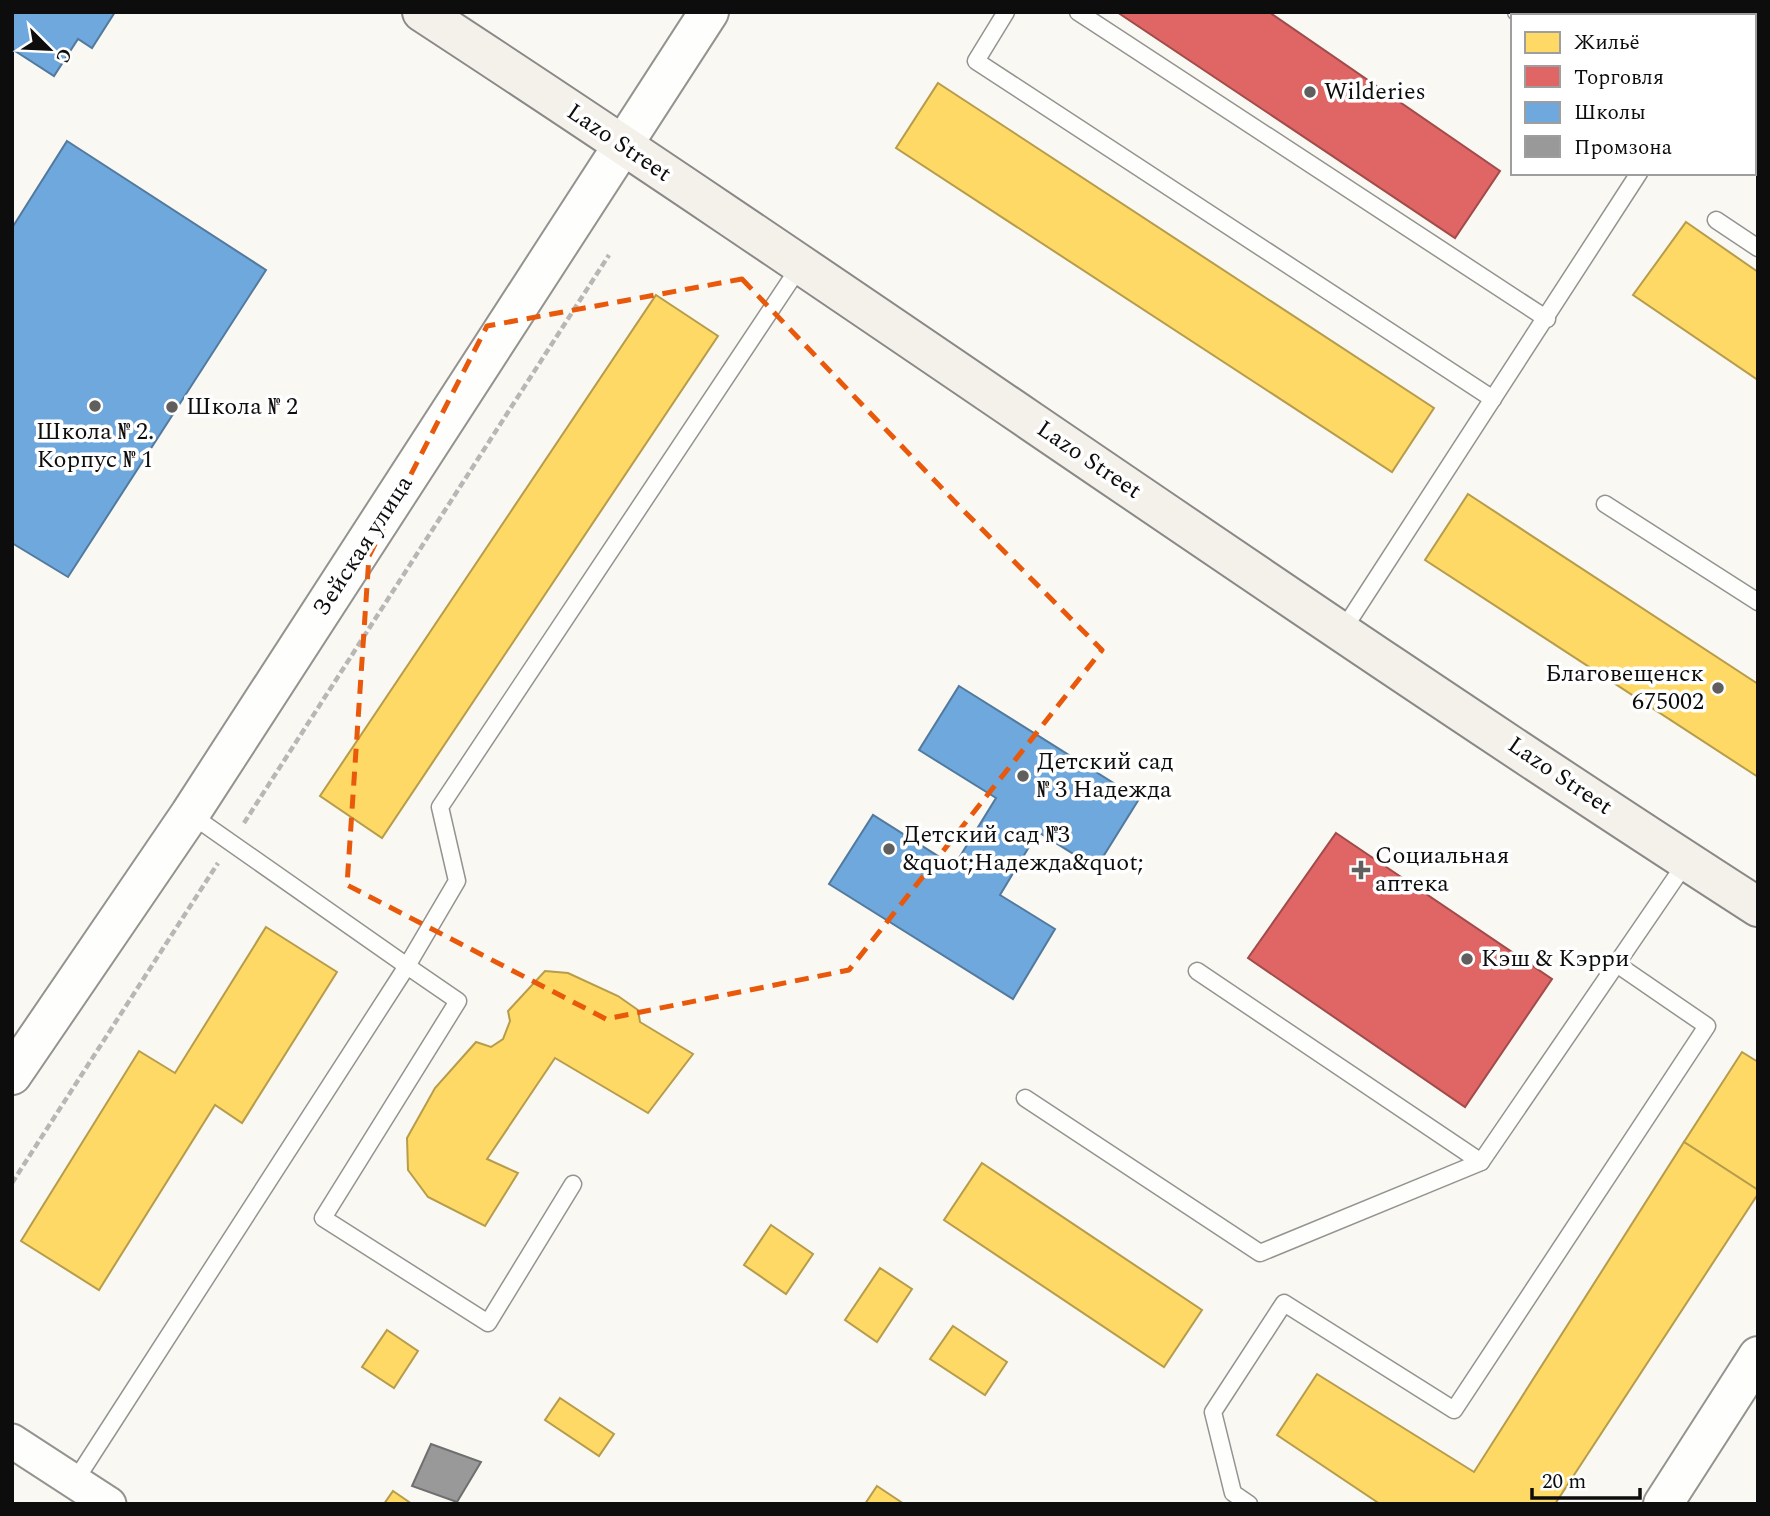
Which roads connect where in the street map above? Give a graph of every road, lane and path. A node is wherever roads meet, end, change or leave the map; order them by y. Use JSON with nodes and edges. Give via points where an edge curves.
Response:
{"nodes":[{"id":1,"x":422,"y":12,"type":"edge"},
{"id":2,"x":709,"y":12,"type":"edge"},
{"id":3,"x":1006,"y":12,"type":"edge"},
{"id":4,"x":1078,"y":12,"type":"edge"},
{"id":5,"x":622,"y":144,"type":"junction"},
{"id":6,"x":1638,"y":175,"type":"edge"},
{"id":7,"x":1716,"y":220,"type":"dead end"},
{"id":8,"x":1758,"y":248,"type":"edge"},
{"id":9,"x":609,"y":255,"type":"dead end"},
{"id":10,"x":800,"y":266,"type":"junction"},
{"id":11,"x":1547,"y":319,"type":"junction"},
{"id":12,"x":1493,"y":399,"type":"junction"},
{"id":13,"x":1605,"y":504,"type":"dead end"},
{"id":14,"x":1758,"y":603,"type":"edge"},
{"id":15,"x":1343,"y":630,"type":"junction"},
{"id":16,"x":190,"y":814,"type":"junction"},
{"id":17,"x":231,"y":843,"type":"junction"},
{"id":18,"x":1687,"y":861,"type":"junction"},
{"id":19,"x":1758,"y":907,"type":"edge"},
{"id":20,"x":1618,"y":965,"type":"junction"},
{"id":21,"x":407,"y":966,"type":"junction"},
{"id":22,"x":1198,"y":971,"type":"dead end"},
{"id":23,"x":12,"y":1075,"type":"edge"},
{"id":24,"x":1025,"y":1098,"type":"dead end"},
{"id":25,"x":1481,"y":1162,"type":"junction"},
{"id":26,"x":12,"y":1183,"type":"edge"},
{"id":27,"x":573,"y":1184,"type":"dead end"},
{"id":28,"x":1758,"y":1356,"type":"edge"},
{"id":29,"x":12,"y":1441,"type":"edge"},
{"id":30,"x":75,"y":1481,"type":"junction"},
{"id":31,"x":109,"y":1504,"type":"edge"},
{"id":32,"x":1249,"y":1504,"type":"edge"},
{"id":33,"x":1663,"y":1504,"type":"edge"}],
"edges":[{"from":1,"to":5,"type":"main road","name":"Lazo Street"},
{"from":2,"to":5,"type":"street","name":"Зейская улица"},
{"from":3,"to":12,"type":"lane","via":[[976,61]]},
{"from":4,"to":11,"type":"lane"},
{"from":5,"to":10,"type":"main road","name":"Lazo Street"},
{"from":5,"to":16,"type":"street","name":"Зейская улица"},
{"from":6,"to":11,"type":"lane"},
{"from":7,"to":8,"type":"lane"},
{"from":9,"to":17,"type":"path"},
{"from":10,"to":15,"type":"main road","name":"Lazo Street"},
{"from":10,"to":21,"type":"lane","via":[[440,807],[457,881]]},
{"from":11,"to":12,"type":"lane"},
{"from":12,"to":15,"type":"lane"},
{"from":13,"to":14,"type":"lane"},
{"from":15,"to":18,"type":"main road","name":"Lazo Street"},
{"from":16,"to":17,"type":"lane"},
{"from":16,"to":23,"type":"street","name":"Зейская улица"},
{"from":17,"to":21,"type":"lane"},
{"from":17,"to":26,"type":"path"},
{"from":18,"to":19,"type":"main road","name":"Lazo Street"},
{"from":18,"to":20,"type":"lane"},
{"from":20,"to":25,"type":"lane"},
{"from":20,"to":32,"type":"lane","via":[[1707,1026],[1454,1410],[1284,1303],[1213,1412],[1233,1493]]},
{"from":21,"to":27,"type":"lane","via":[[458,1001],[323,1218],[488,1323]]},
{"from":21,"to":30,"type":"lane"},
{"from":22,"to":25,"type":"lane"},
{"from":24,"to":25,"type":"lane","via":[[1260,1253]]},
{"from":28,"to":33,"type":"street"},
{"from":29,"to":30,"type":"street"},
{"from":30,"to":31,"type":"street"}]}
